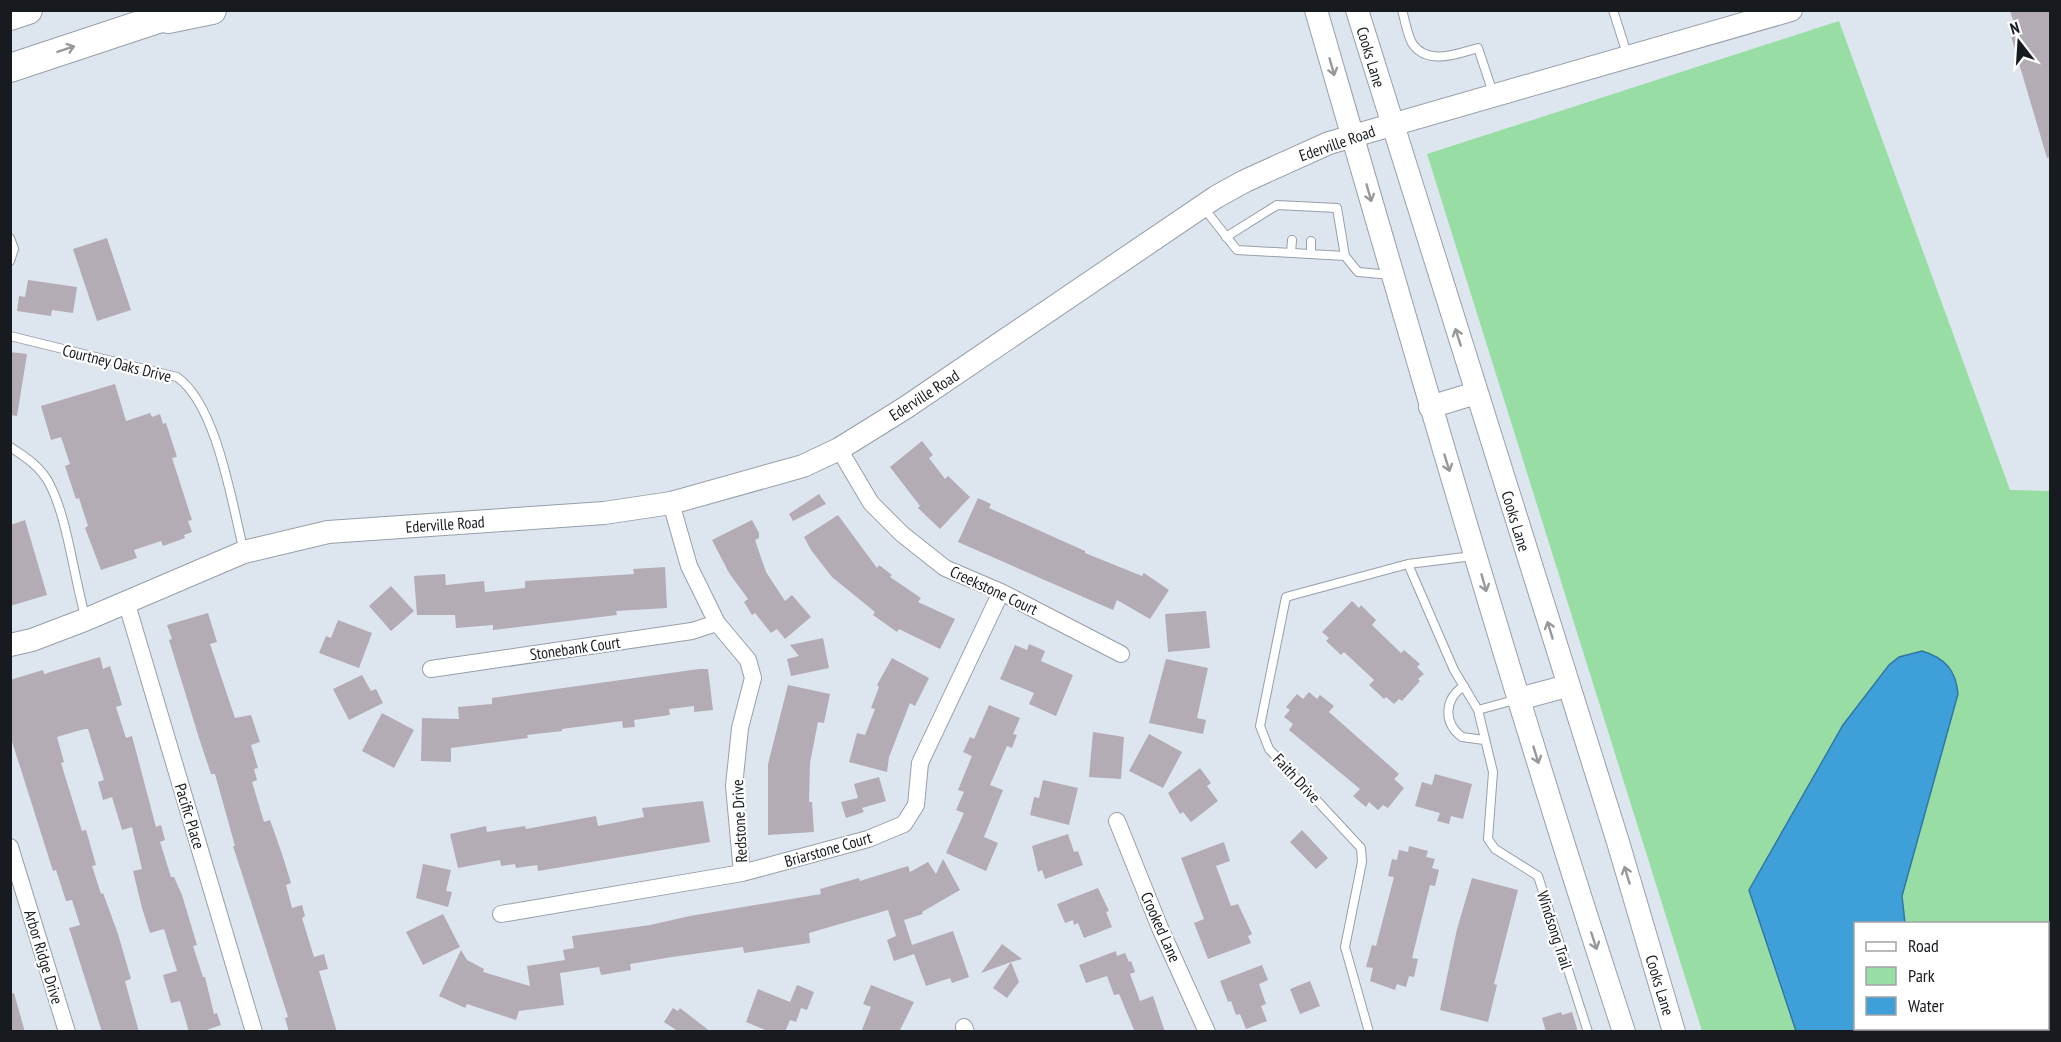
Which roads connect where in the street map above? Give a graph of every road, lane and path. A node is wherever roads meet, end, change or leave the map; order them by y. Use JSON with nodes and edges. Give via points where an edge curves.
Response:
{"nodes":[{"id":1,"x":28,"y":10,"type":"edge"},
{"id":2,"x":185,"y":10,"type":"edge"},
{"id":3,"x":212,"y":10,"type":"edge"},
{"id":4,"x":1316,"y":10,"type":"edge"},
{"id":5,"x":1357,"y":10,"type":"edge"},
{"id":6,"x":1402,"y":10,"type":"edge"},
{"id":7,"x":1613,"y":10,"type":"edge"},
{"id":8,"x":1791,"y":10,"type":"edge"},
{"id":9,"x":10,"y":16,"type":"edge"},
{"id":10,"x":140,"y":25,"type":"junction"},
{"id":11,"x":1628,"y":58,"type":"junction"},
{"id":12,"x":10,"y":68,"type":"edge"},
{"id":13,"x":1494,"y":96,"type":"junction"},
{"id":14,"x":1392,"y":125,"type":"junction"},
{"id":15,"x":1353,"y":137,"type":"junction"},
{"id":16,"x":1202,"y":207,"type":"junction"},
{"id":17,"x":1226,"y":237,"type":"junction"},
{"id":18,"x":10,"y":238,"type":"edge"},
{"id":19,"x":1292,"y":240,"type":"dead end"},
{"id":20,"x":1311,"y":241,"type":"dead end"},
{"id":21,"x":1291,"y":253,"type":"junction"},
{"id":22,"x":1311,"y":254,"type":"junction"},
{"id":23,"x":1345,"y":256,"type":"junction"},
{"id":24,"x":10,"y":261,"type":"edge"},
{"id":25,"x":1394,"y":276,"type":"junction"},
{"id":26,"x":10,"y":336,"type":"edge"},
{"id":27,"x":1476,"y":393,"type":"junction"},
{"id":28,"x":1430,"y":407,"type":"junction"},
{"id":29,"x":10,"y":447,"type":"edge"},
{"id":30,"x":839,"y":449,"type":"junction"},
{"id":31,"x":671,"y":503,"type":"junction"},
{"id":32,"x":244,"y":552,"type":"junction"},
{"id":33,"x":1476,"y":556,"type":"junction"},
{"id":34,"x":1408,"y":564,"type":"junction"},
{"id":35,"x":1000,"y":592,"type":"junction"},
{"id":36,"x":126,"y":602,"type":"junction"},
{"id":37,"x":87,"y":619,"type":"junction"},
{"id":38,"x":717,"y":623,"type":"junction"},
{"id":39,"x":10,"y":645,"type":"edge"},
{"id":40,"x":1121,"y":654,"type":"dead end"},
{"id":41,"x":431,"y":669,"type":"dead end"},
{"id":42,"x":1464,"y":686,"type":"junction"},
{"id":43,"x":1567,"y":686,"type":"junction"},
{"id":44,"x":1519,"y":699,"type":"junction"},
{"id":45,"x":1478,"y":710,"type":"junction"},
{"id":46,"x":1484,"y":740,"type":"junction"},
{"id":47,"x":1117,"y":821,"type":"dead end"},
{"id":48,"x":10,"y":848,"type":"edge"},
{"id":49,"x":742,"y":873,"type":"junction"},
{"id":50,"x":501,"y":914,"type":"dead end"},
{"id":51,"x":67,"y":1032,"type":"edge"},
{"id":52,"x":254,"y":1032,"type":"edge"},
{"id":53,"x":1208,"y":1032,"type":"edge"},
{"id":54,"x":1370,"y":1032,"type":"edge"},
{"id":55,"x":1588,"y":1032,"type":"edge"},
{"id":56,"x":1624,"y":1032,"type":"edge"},
{"id":57,"x":1674,"y":1032,"type":"edge"}],
"edges":[{"from":1,"to":9,"type":"highway"},
{"from":2,"to":10,"type":"highway"},
{"from":3,"to":10,"type":"highway"},
{"from":4,"to":15,"type":"main road","one_way":true},
{"from":5,"to":14,"type":"main road","name":"Cooks Lane"},
{"from":6,"to":13,"type":"lane","via":[[1412,42],[1421,51],[1436,58],[1478,48]]},
{"from":7,"to":11,"type":"lane"},
{"from":8,"to":11,"type":"main road","name":"Ederville Road"},
{"from":12,"to":10,"type":"highway","one_way":true},
{"from":11,"to":13,"type":"main road","name":"Ederville Road"},
{"from":13,"to":14,"type":"main road","name":"Ederville Road"},
{"from":14,"to":15,"type":"main road","name":"Ederville Road"},
{"from":27,"to":14,"type":"main road","name":"Cooks Lane","one_way":true},
{"from":15,"to":16,"type":"main road","name":"Ederville Road","via":[[1329,143],[1256,176]]},
{"from":15,"to":25,"type":"main road","one_way":true},
{"from":16,"to":17,"type":"lane"},
{"from":16,"to":30,"type":"main road","name":"Ederville Road","via":[[906,408]]},
{"from":17,"to":21,"type":"lane","via":[[1237,250]]},
{"from":17,"to":23,"type":"lane","via":[[1277,205],[1337,208]]},
{"from":18,"to":24,"type":"lane","via":[[14,249]]},
{"from":19,"to":21,"type":"lane"},
{"from":20,"to":22,"type":"lane"},
{"from":21,"to":22,"type":"lane"},
{"from":22,"to":23,"type":"lane"},
{"from":23,"to":25,"type":"lane","via":[[1358,272]]},
{"from":25,"to":28,"type":"main road"},
{"from":26,"to":32,"type":"lane","name":"Courtney Oaks Drive","via":[[177,377],[190,386],[218,451]]},
{"from":27,"to":28,"type":"main road"},
{"from":43,"to":27,"type":"main road","name":"Cooks Lane","one_way":true},
{"from":28,"to":33,"type":"main road","one_way":true},
{"from":29,"to":37,"type":"lane","via":[[39,469],[50,485]]},
{"from":30,"to":31,"type":"main road","name":"Ederville Road","via":[[803,466]]},
{"from":30,"to":35,"type":"street","name":"Creekstone Court","via":[[871,503],[902,534],[945,568]]},
{"from":31,"to":32,"type":"main road","name":"Ederville Road","via":[[604,513],[328,532]]},
{"from":31,"to":38,"type":"street","name":"Redstone Drive","via":[[689,566]]},
{"from":32,"to":36,"type":"main road","name":"Ederville Road"},
{"from":33,"to":34,"type":"lane","name":"Faith Drive"},
{"from":33,"to":44,"type":"main road","one_way":true},
{"from":34,"to":42,"type":"lane","name":"Windsong Trail"},
{"from":34,"to":54,"type":"lane","name":"Faith Drive","via":[[1286,597],[1260,726],[1269,749],[1361,848],[1362,862],[1345,947]]},
{"from":35,"to":40,"type":"street","name":"Creekstone Court"},
{"from":35,"to":49,"type":"street","name":"Briarstone Court","via":[[920,763],[916,805],[904,824],[868,839]]},
{"from":36,"to":37,"type":"main road","name":"Ederville Road"},
{"from":36,"to":52,"type":"street","name":"Pacific Place"},
{"from":37,"to":39,"type":"main road","name":"Ederville Road"},
{"from":38,"to":41,"type":"street","name":"Stonebank Court","via":[[692,631]]},
{"from":38,"to":49,"type":"street","name":"Redstone Drive","via":[[748,660],[753,678],[740,728],[734,786]]},
{"from":42,"to":45,"type":"lane","name":"Windsong Trail"},
{"from":42,"to":46,"type":"lane","via":[[1448,704],[1448,719],[1462,737]]},
{"from":43,"to":44,"type":"main road"},
{"from":57,"to":43,"type":"main road","name":"Cooks Lane","one_way":true},
{"from":44,"to":45,"type":"lane"},
{"from":44,"to":56,"type":"main road","one_way":true},
{"from":45,"to":46,"type":"lane","name":"Windsong Trail"},
{"from":46,"to":55,"type":"lane","name":"Windsong Trail","via":[[1493,772],[1488,839],[1495,849],[1538,876]]},
{"from":47,"to":53,"type":"street","name":"Crooked Lane"},
{"from":48,"to":51,"type":"street","name":"Arbor Ridge Drive"},
{"from":49,"to":50,"type":"street","name":"Briarstone Court"}]}
